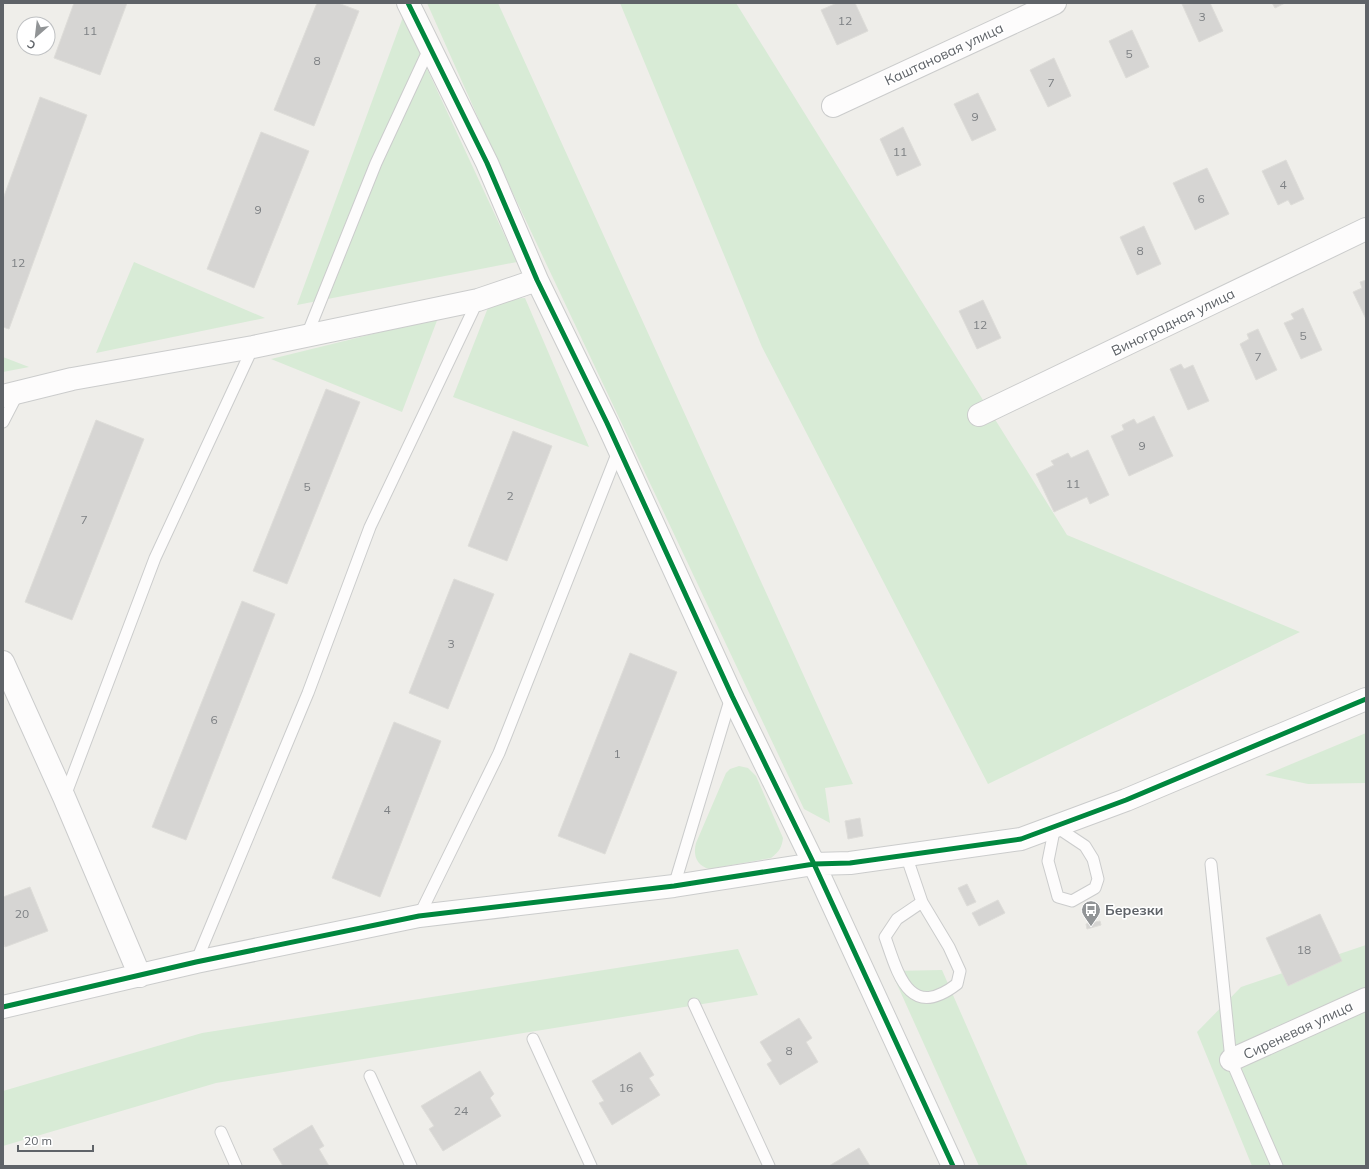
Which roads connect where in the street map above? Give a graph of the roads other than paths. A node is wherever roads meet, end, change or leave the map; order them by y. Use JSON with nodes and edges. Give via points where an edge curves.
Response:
{"nodes":[{"id":1,"x":408,"y":3,"type":"edge"},
{"id":2,"x":1055,"y":3,"type":"edge"},
{"id":3,"x":833,"y":106,"type":"dead end"},
{"id":4,"x":1366,"y":230,"type":"edge"},
{"id":5,"x":537,"y":280,"type":"junction"},
{"id":6,"x":478,"y":300,"type":"junction"},
{"id":7,"x":307,"y":335,"type":"junction"},
{"id":8,"x":253,"y":347,"type":"junction"},
{"id":9,"x":10,"y":394,"type":"edge"},
{"id":10,"x":979,"y":415,"type":"dead end"},
{"id":11,"x":3,"y":422,"type":"edge"},
{"id":12,"x":618,"y":449,"type":"junction"},
{"id":13,"x":3,"y":662,"type":"edge"},
{"id":14,"x":732,"y":696,"type":"junction"},
{"id":15,"x":1366,"y":699,"type":"edge"},
{"id":16,"x":64,"y":796,"type":"junction"},
{"id":17,"x":1055,"y":826,"type":"junction"},
{"id":18,"x":906,"y":855,"type":"junction"},
{"id":19,"x":814,"y":864,"type":"junction"},
{"id":20,"x":1211,"y":864,"type":"dead end"},
{"id":21,"x":674,"y":886,"type":"junction"},
{"id":22,"x":922,"y":902,"type":"junction"},
{"id":23,"x":419,"y":916,"type":"junction"},
{"id":24,"x":196,"y":962,"type":"junction"},
{"id":25,"x":140,"y":976,"type":"junction"},
{"id":26,"x":1366,"y":999,"type":"edge"},
{"id":27,"x":694,"y":1004,"type":"dead end"},
{"id":28,"x":3,"y":1006,"type":"edge"},
{"id":29,"x":533,"y":1039,"type":"dead end"},
{"id":30,"x":1231,"y":1060,"type":"junction"},
{"id":31,"x":370,"y":1076,"type":"dead end"},
{"id":32,"x":221,"y":1132,"type":"dead end"},
{"id":33,"x":236,"y":1166,"type":"edge"},
{"id":34,"x":411,"y":1166,"type":"edge"},
{"id":35,"x":591,"y":1166,"type":"edge"},
{"id":36,"x":769,"y":1166,"type":"edge"},
{"id":37,"x":953,"y":1166,"type":"edge"},
{"id":38,"x":1277,"y":1166,"type":"edge"}],
"edges":[{"from":1,"to":5,"type":"street","via":[[487,163]]},
{"from":1,"to":7,"type":"lane","via":[[429,49],[376,163]]},
{"from":2,"to":3,"type":"street","name":"Каштановая улица"},
{"from":4,"to":10,"type":"street","name":"Виноградная улица"},
{"from":5,"to":6,"type":"street"},
{"from":5,"to":12,"type":"street"},
{"from":6,"to":7,"type":"street"},
{"from":6,"to":24,"type":"lane","via":[[370,527],[308,693]]},
{"from":7,"to":8,"type":"street"},
{"from":8,"to":9,"type":"street","via":[[72,379]]},
{"from":8,"to":16,"type":"lane","via":[[155,558]]},
{"from":9,"to":11,"type":"lane"},
{"from":12,"to":14,"type":"street"},
{"from":12,"to":23,"type":"lane","via":[[499,752]]},
{"from":13,"to":16,"type":"street"},
{"from":14,"to":19,"type":"street"},
{"from":14,"to":21,"type":"lane"},
{"from":15,"to":17,"type":"street","via":[[1126,800]]},
{"from":16,"to":25,"type":"street"},
{"from":17,"to":17,"type":"lane","via":[[1048,861],[1058,897],[1072,901],[1094,888],[1098,879],[1093,859],[1085,846]]},
{"from":17,"to":18,"type":"street","via":[[1022,839]]},
{"from":18,"to":19,"type":"street","via":[[850,864]]},
{"from":18,"to":22,"type":"lane"},
{"from":19,"to":21,"type":"street"},
{"from":19,"to":37,"type":"street"},
{"from":20,"to":30,"type":"lane"},
{"from":21,"to":23,"type":"street"},
{"from":22,"to":22,"type":"lane","via":[[897,919],[885,937],[900,977],[912,993],[927,998],[943,995],[957,984],[960,971]]},
{"from":23,"to":24,"type":"street"},
{"from":24,"to":25,"type":"street"},
{"from":25,"to":28,"type":"street"},
{"from":26,"to":30,"type":"street","name":"Сиреневая улица"},
{"from":27,"to":36,"type":"lane"},
{"from":29,"to":35,"type":"lane"},
{"from":30,"to":38,"type":"lane"},
{"from":31,"to":34,"type":"lane"},
{"from":32,"to":33,"type":"lane"}]}
